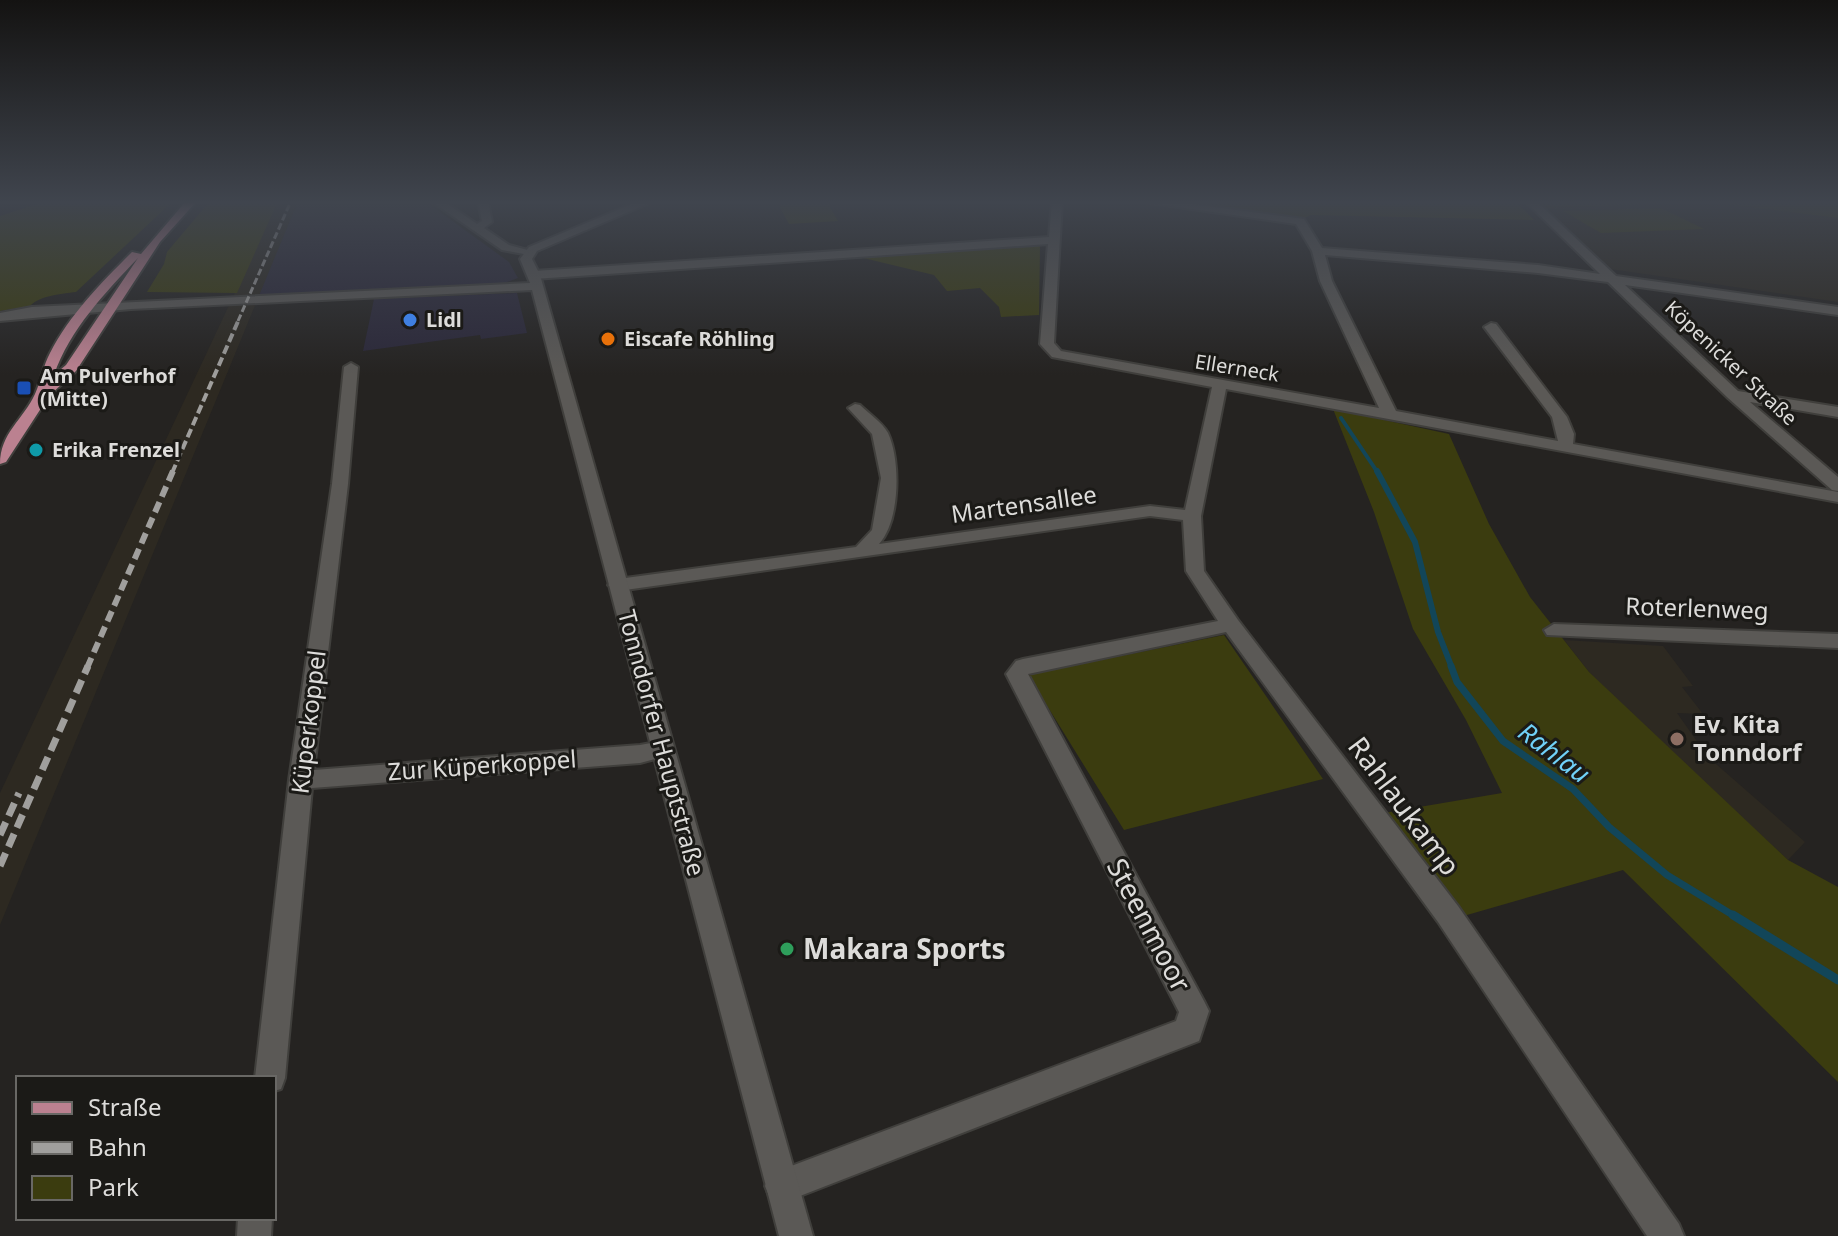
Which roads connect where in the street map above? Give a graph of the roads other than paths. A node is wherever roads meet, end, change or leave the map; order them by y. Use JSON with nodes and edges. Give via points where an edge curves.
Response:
{"nodes":[{"id":1,"x":132,"y":259,"type":"edge"},
{"id":2,"x":144,"y":259,"type":"edge"},
{"id":3,"x":527,"y":259,"type":"edge"},
{"id":4,"x":755,"y":259,"type":"edge"},
{"id":5,"x":1053,"y":259,"type":"edge"},
{"id":6,"x":1320,"y":259,"type":"edge"},
{"id":7,"x":1418,"y":259,"type":"edge"},
{"id":8,"x":1590,"y":259,"type":"edge"},
{"id":9,"x":1610,"y":278,"type":"junction"},
{"id":10,"x":535,"y":281,"type":"junction"},
{"id":11,"x":114,"y":303,"type":"junction"},
{"id":12,"x":90,"y":305,"type":"junction"},
{"id":13,"x":1838,"y":311,"type":"edge"},
{"id":14,"x":0,"y":317,"type":"edge"},
{"id":15,"x":1491,"y":327,"type":"dead end"},
{"id":16,"x":351,"y":367,"type":"dead end"},
{"id":17,"x":1219,"y":386,"type":"junction"},
{"id":18,"x":43,"y":393,"type":"junction"},
{"id":19,"x":1733,"y":395,"type":"junction"},
{"id":20,"x":855,"y":408,"type":"dead end"},
{"id":21,"x":1838,"y":412,"type":"edge"},
{"id":22,"x":1390,"y":415,"type":"junction"},
{"id":23,"x":1565,"y":447,"type":"junction"},
{"id":24,"x":0,"y":459,"type":"edge"},
{"id":25,"x":1838,"y":486,"type":"edge"},
{"id":26,"x":1838,"y":497,"type":"edge"},
{"id":27,"x":1192,"y":516,"type":"junction"},
{"id":28,"x":862,"y":552,"type":"junction"},
{"id":29,"x":618,"y":585,"type":"junction"},
{"id":30,"x":1231,"y":625,"type":"junction"},
{"id":31,"x":1554,"y":630,"type":"dead end"},
{"id":32,"x":1838,"y":641,"type":"edge"},
{"id":33,"x":662,"y":749,"type":"junction"},
{"id":34,"x":301,"y":780,"type":"junction"},
{"id":35,"x":270,"y":1076,"type":"edge"},
{"id":36,"x":782,"y":1186,"type":"junction"},
{"id":37,"x":796,"y":1236,"type":"edge"},
{"id":38,"x":1667,"y":1236,"type":"edge"}],
"edges":[{"from":1,"to":12,"type":"main road"},
{"from":2,"to":11,"type":"main road"},
{"from":3,"to":10,"type":"street","name":"Tonndorfer Hauptstraße"},
{"from":4,"to":10,"type":"street","via":[[557,271]]},
{"from":5,"to":17,"type":"street","name":"Ellerneck","via":[[1047,344],[1057,354]]},
{"from":6,"to":22,"type":"street"},
{"from":7,"to":9,"type":"street"},
{"from":8,"to":9,"type":"street","name":"Köpenicker Straße"},
{"from":9,"to":13,"type":"street"},
{"from":9,"to":19,"type":"street","name":"Köpenicker Straße"},
{"from":10,"to":11,"type":"street"},
{"from":10,"to":29,"type":"street","name":"Tonndorfer Hauptstraße"},
{"from":11,"to":12,"type":"street"},
{"from":11,"to":18,"type":"main road","via":[[71,368]]},
{"from":12,"to":14,"type":"street"},
{"from":12,"to":18,"type":"main road","via":[[46,372]]},
{"from":15,"to":23,"type":"street","via":[[1559,417]]},
{"from":16,"to":34,"type":"street","name":"Küperkoppel"},
{"from":17,"to":22,"type":"street","name":"Ellerneck"},
{"from":17,"to":27,"type":"street","name":"Rahlaukamp"},
{"from":18,"to":24,"type":"main road"},
{"from":19,"to":21,"type":"street"},
{"from":19,"to":25,"type":"street","name":"Köpenicker Straße"},
{"from":20,"to":28,"type":"street","via":[[880,433],[889,478],[881,531]]},
{"from":22,"to":23,"type":"street","name":"Ellerneck"},
{"from":23,"to":26,"type":"street","name":"Ellerneck"},
{"from":27,"to":28,"type":"street","name":"Martensallee","via":[[1150,511]]},
{"from":27,"to":30,"type":"street","name":"Rahlaukamp","via":[[1195,571]]},
{"from":28,"to":29,"type":"street","name":"Martensallee"},
{"from":29,"to":33,"type":"street","name":"Tonndorfer Hauptstraße"},
{"from":30,"to":36,"type":"street","name":"Steenmoor","via":[[1023,666],[1017,674],[1194,1011],[1188,1031]]},
{"from":30,"to":38,"type":"street","name":"Rahlaukamp","via":[[1448,914]]},
{"from":31,"to":32,"type":"street","name":"Roterlenweg"},
{"from":33,"to":34,"type":"street","name":"Zur Küperkoppel"},
{"from":33,"to":36,"type":"street","name":"Tonndorfer Hauptstraße"},
{"from":34,"to":35,"type":"street","name":"Küperkoppel"},
{"from":36,"to":37,"type":"street","name":"Tonndorfer Hauptstraße"}]}
